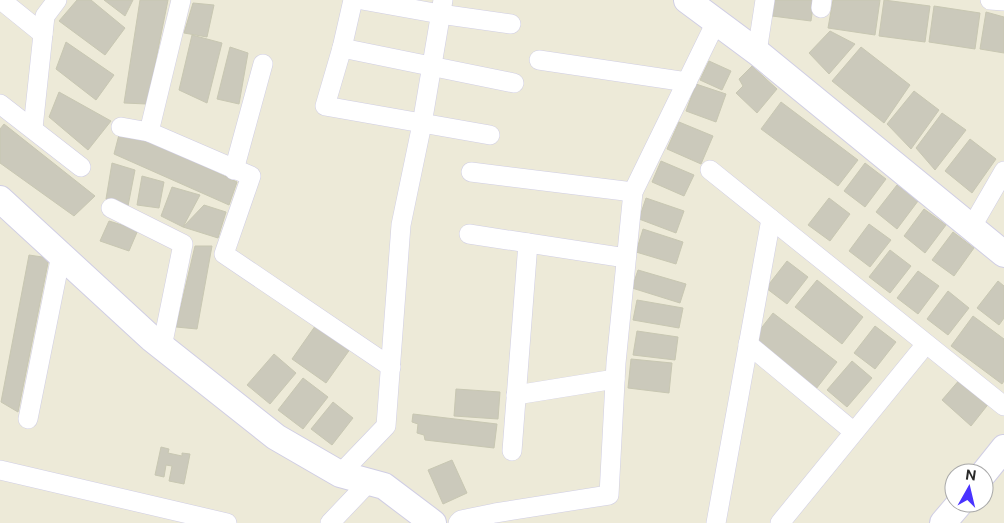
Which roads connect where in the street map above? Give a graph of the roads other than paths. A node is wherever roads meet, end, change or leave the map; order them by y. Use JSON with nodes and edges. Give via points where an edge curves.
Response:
{"nodes":[{"id":1,"x":1,"y":0,"type":"edge"},
{"id":2,"x":57,"y":0,"type":"edge"},
{"id":3,"x":181,"y":0,"type":"edge"},
{"id":4,"x":364,"y":0,"type":"edge"},
{"id":5,"x":765,"y":0,"type":"edge"},
{"id":6,"x":990,"y":0,"type":"edge"},
{"id":7,"x":1004,"y":2,"type":"edge"},
{"id":8,"x":441,"y":7,"type":"edge"},
{"id":9,"x":705,"y":9,"type":"edge"},
{"id":10,"x":511,"y":24,"type":"dead end"},
{"id":11,"x":43,"y":34,"type":"junction"},
{"id":12,"x":342,"y":48,"type":"junction"},
{"id":13,"x":757,"y":52,"type":"junction"},
{"id":14,"x":539,"y":60,"type":"dead end"},
{"id":15,"x":263,"y":64,"type":"dead end"},
{"id":16,"x":432,"y":67,"type":"junction"},
{"id":17,"x":687,"y":82,"type":"junction"},
{"id":18,"x":514,"y":83,"type":"dead end"},
{"id":19,"x":0,"y":104,"type":"edge"},
{"id":20,"x":422,"y":124,"type":"junction"},
{"id":21,"x":122,"y":127,"type":"dead end"},
{"id":22,"x":33,"y":128,"type":"junction"},
{"id":23,"x":149,"y":132,"type":"junction"},
{"id":24,"x":490,"y":135,"type":"dead end"},
{"id":25,"x":81,"y":167,"type":"dead end"},
{"id":26,"x":234,"y":170,"type":"junction"},
{"id":27,"x":710,"y":170,"type":"dead end"},
{"id":28,"x":1004,"y":171,"type":"edge"},
{"id":29,"x":471,"y":172,"type":"dead end"},
{"id":30,"x":633,"y":192,"type":"junction"},
{"id":31,"x":0,"y":199,"type":"edge"},
{"id":32,"x":111,"y":208,"type":"dead end"},
{"id":33,"x":771,"y":219,"type":"junction"},
{"id":34,"x":972,"y":228,"type":"junction"},
{"id":35,"x":469,"y":234,"type":"dead end"},
{"id":36,"x":528,"y":243,"type":"junction"},
{"id":37,"x":1004,"y":254,"type":"edge"},
{"id":38,"x":61,"y":255,"type":"junction"},
{"id":39,"x":626,"y":258,"type":"junction"},
{"id":40,"x":748,"y":344,"type":"junction"},
{"id":41,"x":926,"y":344,"type":"junction"},
{"id":42,"x":162,"y":347,"type":"junction"},
{"id":43,"x":391,"y":366,"type":"junction"},
{"id":44,"x":615,"y":379,"type":"junction"},
{"id":45,"x":516,"y":395,"type":"junction"},
{"id":46,"x":1004,"y":406,"type":"edge"},
{"id":47,"x":28,"y":419,"type":"dead end"},
{"id":48,"x":854,"y":432,"type":"junction"},
{"id":49,"x":1003,"y":450,"type":"edge"},
{"id":50,"x":512,"y":451,"type":"dead end"},
{"id":51,"x":992,"y":463,"type":"edge"},
{"id":52,"x":0,"y":470,"type":"edge"},
{"id":53,"x":340,"y":474,"type":"junction"},
{"id":54,"x":369,"y":482,"type":"junction"},
{"id":55,"x":952,"y":513,"type":"edge"},
{"id":56,"x":188,"y":519,"type":"edge"},
{"id":57,"x":227,"y":523,"type":"edge"},
{"id":58,"x":330,"y":523,"type":"edge"},
{"id":59,"x":433,"y":523,"type":"edge"},
{"id":60,"x":458,"y":523,"type":"edge"},
{"id":61,"x":716,"y":523,"type":"edge"},
{"id":62,"x":780,"y":523,"type":"edge"},
{"id":63,"x":943,"y":523,"type":"edge"}],
"edges":[{"from":1,"to":11,"type":"street"},
{"from":2,"to":11,"type":"street","via":[[46,16]]},
{"from":3,"to":23,"type":"street"},
{"from":4,"to":8,"type":"street"},
{"from":4,"to":12,"type":"street"},
{"from":5,"to":13,"type":"street"},
{"from":6,"to":7,"type":"street"},
{"from":8,"to":10,"type":"street"},
{"from":8,"to":16,"type":"street"},
{"from":9,"to":13,"type":"street"},
{"from":9,"to":17,"type":"street"},
{"from":11,"to":22,"type":"street"},
{"from":12,"to":16,"type":"street"},
{"from":12,"to":20,"type":"street","via":[[325,106]]},
{"from":13,"to":34,"type":"street"},
{"from":14,"to":17,"type":"street"},
{"from":15,"to":26,"type":"street"},
{"from":16,"to":18,"type":"street"},
{"from":16,"to":20,"type":"street"},
{"from":17,"to":30,"type":"street"},
{"from":19,"to":22,"type":"street"},
{"from":20,"to":24,"type":"street"},
{"from":20,"to":43,"type":"street","via":[[401,225]]},
{"from":21,"to":23,"type":"street"},
{"from":22,"to":25,"type":"street"},
{"from":23,"to":26,"type":"street"},
{"from":26,"to":43,"type":"street","via":[[251,176],[224,254]]},
{"from":27,"to":33,"type":"street"},
{"from":28,"to":34,"type":"street"},
{"from":29,"to":30,"type":"street"},
{"from":30,"to":39,"type":"street"},
{"from":31,"to":38,"type":"street"},
{"from":32,"to":42,"type":"street","via":[[183,244]]},
{"from":33,"to":40,"type":"street"},
{"from":33,"to":41,"type":"street"},
{"from":34,"to":37,"type":"street"},
{"from":35,"to":36,"type":"street"},
{"from":36,"to":39,"type":"street"},
{"from":36,"to":45,"type":"street"},
{"from":38,"to":42,"type":"street"},
{"from":38,"to":47,"type":"street"},
{"from":39,"to":44,"type":"street"},
{"from":40,"to":48,"type":"street"},
{"from":40,"to":61,"type":"street"},
{"from":41,"to":46,"type":"street"},
{"from":41,"to":48,"type":"street"},
{"from":42,"to":53,"type":"street","via":[[276,437]]},
{"from":43,"to":53,"type":"street","via":[[386,426]]},
{"from":44,"to":45,"type":"street"},
{"from":44,"to":60,"type":"street","via":[[609,495],[495,513]]},
{"from":45,"to":50,"type":"street"},
{"from":48,"to":62,"type":"street"},
{"from":49,"to":51,"type":"street"},
{"from":52,"to":56,"type":"street"},
{"from":53,"to":54,"type":"street"},
{"from":54,"to":58,"type":"street"},
{"from":54,"to":59,"type":"street","via":[[384,486]]},
{"from":55,"to":63,"type":"street"},
{"from":56,"to":57,"type":"street"}]}
